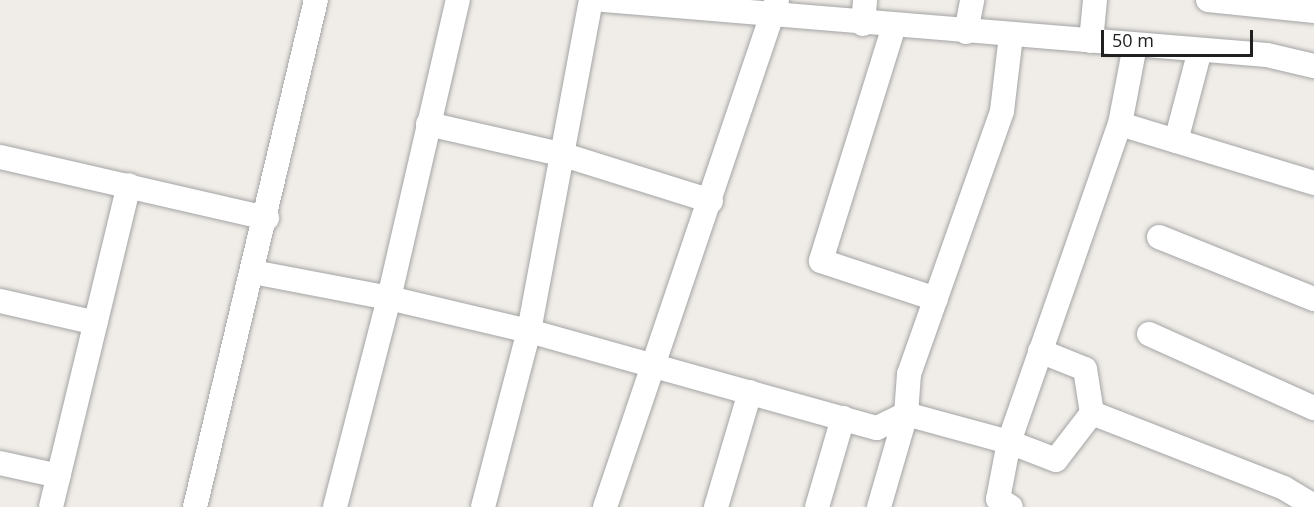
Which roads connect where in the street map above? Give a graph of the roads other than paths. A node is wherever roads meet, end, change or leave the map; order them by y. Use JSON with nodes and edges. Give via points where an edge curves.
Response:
{"nodes":[{"id":1,"x":316,"y":0,"type":"edge"},
{"id":2,"x":458,"y":0,"type":"edge"},
{"id":3,"x":591,"y":0,"type":"edge"},
{"id":4,"x":604,"y":0,"type":"edge"},
{"id":5,"x":972,"y":0,"type":"edge"},
{"id":6,"x":1095,"y":0,"type":"edge"},
{"id":7,"x":1208,"y":0,"type":"edge"},
{"id":8,"x":776,"y":7,"type":"edge"},
{"id":9,"x":1314,"y":11,"type":"edge"},
{"id":10,"x":864,"y":12,"type":"edge"},
{"id":11,"x":894,"y":26,"type":"junction"},
{"id":12,"x":966,"y":32,"type":"junction"},
{"id":13,"x":1011,"y":35,"type":"junction"},
{"id":14,"x":1092,"y":41,"type":"junction"},
{"id":15,"x":1135,"y":45,"type":"junction"},
{"id":16,"x":1200,"y":50,"type":"junction"},
{"id":17,"x":1314,"y":66,"type":"edge"},
{"id":18,"x":428,"y":124,"type":"junction"},
{"id":19,"x":1120,"y":124,"type":"junction"},
{"id":20,"x":1176,"y":141,"type":"junction"},
{"id":21,"x":564,"y":155,"type":"junction"},
{"id":22,"x":0,"y":157,"type":"edge"},
{"id":23,"x":1314,"y":183,"type":"edge"},
{"id":24,"x":129,"y":185,"type":"junction"},
{"id":25,"x":711,"y":201,"type":"junction"},
{"id":26,"x":267,"y":218,"type":"junction"},
{"id":27,"x":1159,"y":237,"type":"dead end"},
{"id":28,"x":253,"y":272,"type":"junction"},
{"id":29,"x":389,"y":297,"type":"junction"},
{"id":30,"x":936,"y":298,"type":"junction"},
{"id":31,"x":1314,"y":299,"type":"edge"},
{"id":32,"x":0,"y":302,"type":"edge"},
{"id":33,"x":96,"y":322,"type":"junction"},
{"id":34,"x":529,"y":331,"type":"junction"},
{"id":35,"x":1149,"y":334,"type":"dead end"},
{"id":36,"x":1040,"y":351,"type":"junction"},
{"id":37,"x":655,"y":365,"type":"junction"},
{"id":38,"x":750,"y":392,"type":"junction"},
{"id":39,"x":1314,"y":408,"type":"edge"},
{"id":40,"x":1092,"y":413,"type":"junction"},
{"id":41,"x":906,"y":414,"type":"junction"},
{"id":42,"x":843,"y":418,"type":"junction"},
{"id":43,"x":1009,"y":442,"type":"junction"},
{"id":44,"x":0,"y":463,"type":"edge"},
{"id":45,"x":59,"y":476,"type":"junction"},
{"id":46,"x":1314,"y":506,"type":"edge"},
{"id":47,"x":51,"y":507,"type":"edge"},
{"id":48,"x":195,"y":507,"type":"edge"},
{"id":49,"x":335,"y":507,"type":"edge"},
{"id":50,"x":483,"y":507,"type":"edge"},
{"id":51,"x":605,"y":507,"type":"edge"},
{"id":52,"x":716,"y":507,"type":"edge"},
{"id":53,"x":817,"y":507,"type":"edge"},
{"id":54,"x":879,"y":507,"type":"edge"},
{"id":55,"x":1011,"y":507,"type":"edge"}],
"edges":[{"from":1,"to":26,"type":"street"},
{"from":2,"to":18,"type":"street"},
{"from":3,"to":21,"type":"street"},
{"from":4,"to":8,"type":"street"},
{"from":5,"to":12,"type":"street"},
{"from":6,"to":14,"type":"street"},
{"from":7,"to":9,"type":"street"},
{"from":8,"to":10,"type":"street"},
{"from":8,"to":25,"type":"street"},
{"from":10,"to":11,"type":"street"},
{"from":11,"to":12,"type":"street"},
{"from":11,"to":30,"type":"street","via":[[820,261]]},
{"from":12,"to":13,"type":"street"},
{"from":13,"to":14,"type":"street"},
{"from":13,"to":30,"type":"street","via":[[1002,111]]},
{"from":14,"to":15,"type":"street"},
{"from":15,"to":16,"type":"street"},
{"from":15,"to":19,"type":"street"},
{"from":16,"to":17,"type":"street","via":[[1266,55]]},
{"from":16,"to":20,"type":"street"},
{"from":18,"to":21,"type":"street"},
{"from":18,"to":29,"type":"street"},
{"from":19,"to":20,"type":"street"},
{"from":19,"to":36,"type":"street"},
{"from":20,"to":23,"type":"street"},
{"from":21,"to":25,"type":"street"},
{"from":21,"to":34,"type":"street"},
{"from":22,"to":24,"type":"street"},
{"from":24,"to":26,"type":"street"},
{"from":24,"to":33,"type":"street"},
{"from":25,"to":37,"type":"street"},
{"from":26,"to":28,"type":"street"},
{"from":27,"to":31,"type":"street"},
{"from":28,"to":29,"type":"street"},
{"from":28,"to":48,"type":"street"},
{"from":29,"to":34,"type":"street"},
{"from":29,"to":49,"type":"street"},
{"from":30,"to":41,"type":"street","via":[[909,374]]},
{"from":32,"to":33,"type":"street"},
{"from":33,"to":45,"type":"street"},
{"from":34,"to":37,"type":"street"},
{"from":34,"to":50,"type":"street"},
{"from":35,"to":39,"type":"street"},
{"from":36,"to":40,"type":"street","via":[[1085,369]]},
{"from":36,"to":43,"type":"street"},
{"from":37,"to":38,"type":"street"},
{"from":37,"to":51,"type":"street"},
{"from":38,"to":42,"type":"street"},
{"from":38,"to":52,"type":"street"},
{"from":40,"to":43,"type":"street","via":[[1056,460]]},
{"from":40,"to":46,"type":"street","via":[[1284,488]]},
{"from":41,"to":42,"type":"street","via":[[877,428]]},
{"from":41,"to":43,"type":"street"},
{"from":41,"to":54,"type":"street"},
{"from":42,"to":53,"type":"street"},
{"from":43,"to":55,"type":"street","via":[[998,499]]},
{"from":44,"to":45,"type":"street"},
{"from":45,"to":47,"type":"street"}]}
